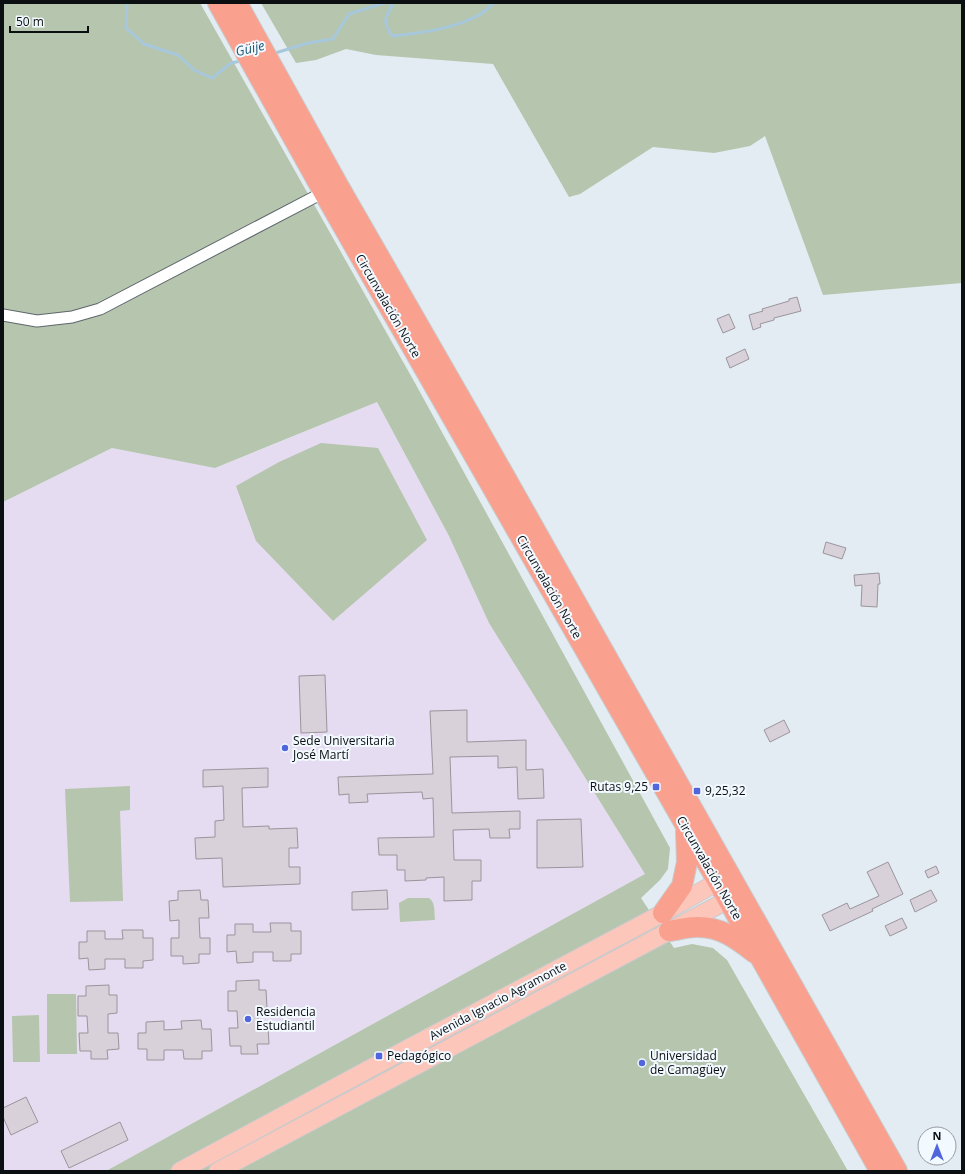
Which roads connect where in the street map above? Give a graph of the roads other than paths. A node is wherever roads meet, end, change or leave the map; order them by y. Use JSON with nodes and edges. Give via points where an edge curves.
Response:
{"nodes":[{"id":1,"x":218,"y":3,"type":"edge"},
{"id":2,"x":237,"y":3,"type":"edge"},
{"id":3,"x":250,"y":42,"type":"junction"},
{"id":4,"x":331,"y":189,"type":"junction"},
{"id":5,"x":3,"y":315,"type":"edge"},
{"id":6,"x":686,"y":827,"type":"junction"},
{"id":7,"x":724,"y":878,"type":"junction"},
{"id":8,"x":734,"y":897,"type":"junction"},
{"id":9,"x":666,"y":922,"type":"junction"},
{"id":10,"x":760,"y":958,"type":"junction"},
{"id":11,"x":180,"y":1171,"type":"edge"},
{"id":12,"x":218,"y":1171,"type":"edge"},
{"id":13,"x":880,"y":1171,"type":"edge"},
{"id":14,"x":897,"y":1171,"type":"edge"}],
"edges":[{"from":1,"to":3,"type":"highway","name":"Circunvalación Norte"},
{"from":2,"to":3,"type":"highway","name":"Circunvalación Norte"},
{"from":3,"to":4,"type":"highway","name":"Circunvalación Norte"},
{"from":4,"to":5,"type":"street","via":[[100,309],[72,317],[37,321]]},
{"from":4,"to":6,"type":"highway","name":"Circunvalación Norte"},
{"from":4,"to":7,"type":"highway","name":"Circunvalación Norte"},
{"from":6,"to":7,"type":"highway","name":"Circunvalación Norte"},
{"from":6,"to":9,"type":"highway","via":[[688,862],[682,886]]},
{"from":7,"to":8,"type":"highway","name":"Circunvalación Norte"},
{"from":7,"to":9,"type":"main road","name":"Avenida Ignacio Agramonte"},
{"from":8,"to":9,"type":"main road","name":"Avenida Ignacio Agramonte"},
{"from":8,"to":10,"type":"highway","name":"Circunvalación Norte"},
{"from":8,"to":14,"type":"highway","name":"Circunvalación Norte"},
{"from":9,"to":10,"type":"highway","via":[[722,931]]},
{"from":9,"to":11,"type":"main road","name":"Avenida Ignacio Agramonte","via":[[376,1065]]},
{"from":9,"to":12,"type":"main road","name":"Avenida Ignacio Agramonte"},
{"from":10,"to":13,"type":"highway","name":"Circunvalación Norte"}]}
